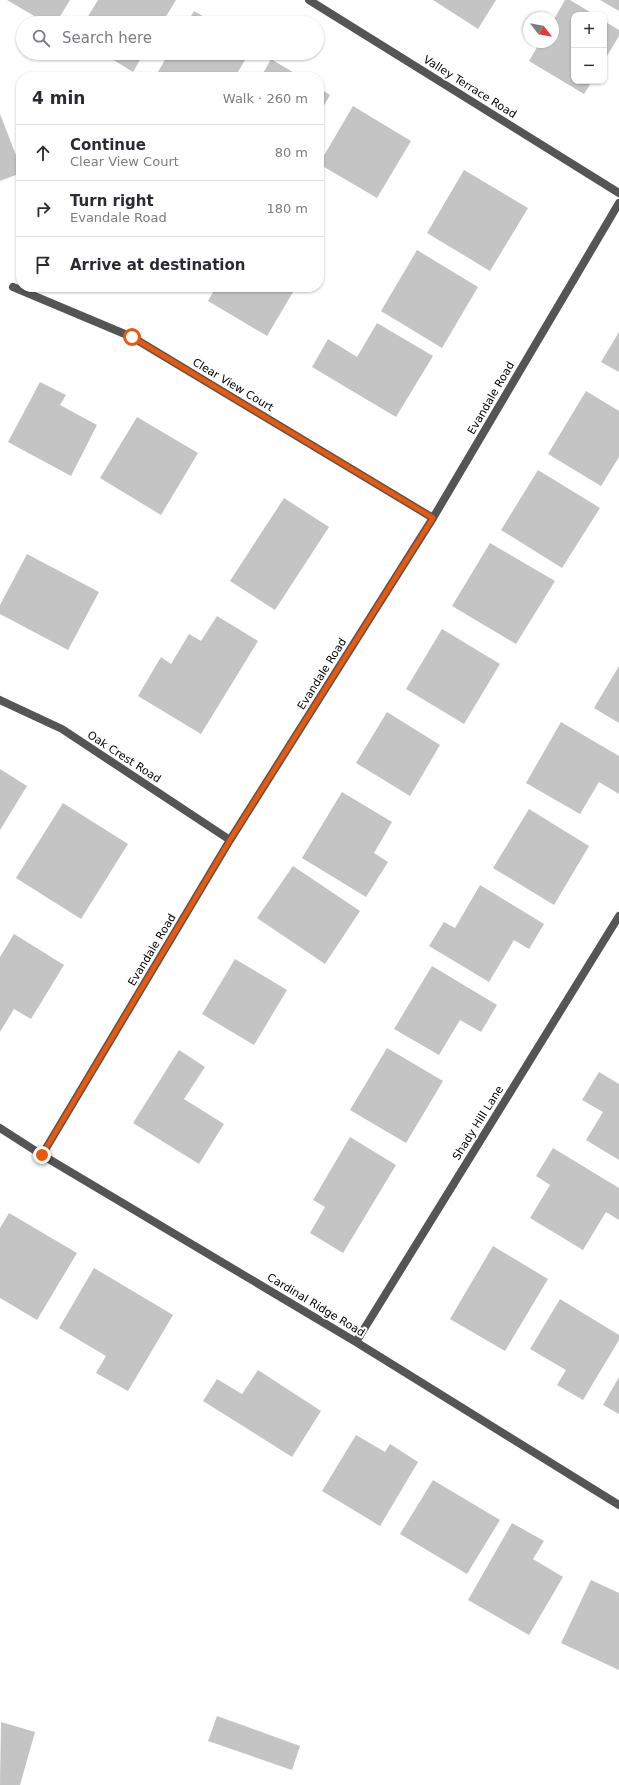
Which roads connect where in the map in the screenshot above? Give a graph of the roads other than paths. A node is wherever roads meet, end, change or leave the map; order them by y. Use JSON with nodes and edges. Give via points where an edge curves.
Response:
{"nodes":[{"id":1,"x":309,"y":0,"type":"edge"},
{"id":2,"x":619,"y":193,"type":"edge"},
{"id":3,"x":619,"y":203,"type":"edge"},
{"id":4,"x":13,"y":287,"type":"dead end"},
{"id":5,"x":16,"y":288,"type":"edge"},
{"id":6,"x":25,"y":292,"type":"edge"},
{"id":7,"x":433,"y":518,"type":"junction"},
{"id":8,"x":0,"y":700,"type":"edge"},
{"id":9,"x":230,"y":840,"type":"junction"},
{"id":10,"x":619,"y":916,"type":"edge"},
{"id":11,"x":0,"y":1128,"type":"edge"},
{"id":12,"x":42,"y":1155,"type":"junction"},
{"id":13,"x":356,"y":1342,"type":"junction"},
{"id":14,"x":619,"y":1505,"type":"edge"}],
"edges":[{"from":1,"to":2,"type":"street","name":"Valley Terrace Road"},
{"from":3,"to":7,"type":"street","name":"Evandale Road"},
{"from":4,"to":5,"type":"street","name":"Clear View Court"},
{"from":6,"to":7,"type":"street","name":"Clear View Court","via":[[132,337]]},
{"from":7,"to":9,"type":"street","name":"Evandale Road"},
{"from":8,"to":9,"type":"street","name":"Oak Crest Road","via":[[62,729]]},
{"from":9,"to":12,"type":"street","name":"Evandale Road"},
{"from":10,"to":13,"type":"street","name":"Shady Hill Lane"},
{"from":11,"to":12,"type":"street","name":"Cardinal Ridge Road"},
{"from":12,"to":13,"type":"street","name":"Cardinal Ridge Road"},
{"from":13,"to":14,"type":"street","name":"Cardinal Ridge Road"}]}
